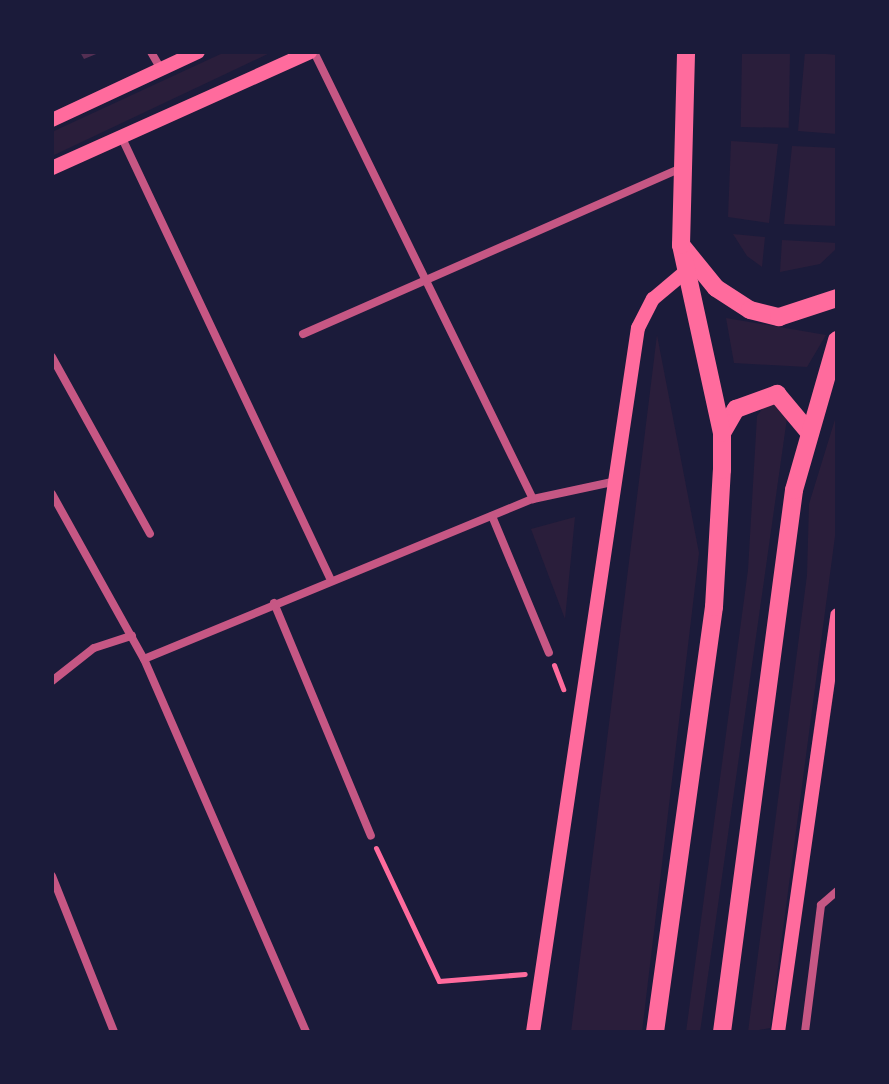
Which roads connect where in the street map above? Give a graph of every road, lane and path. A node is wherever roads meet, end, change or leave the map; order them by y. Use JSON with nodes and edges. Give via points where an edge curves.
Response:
{"nodes":[{"id":1,"x":151,"y":52,"type":"edge"},
{"id":2,"x":198,"y":52,"type":"edge"},
{"id":3,"x":312,"y":52,"type":"edge"},
{"id":4,"x":682,"y":58,"type":"edge"},
{"id":5,"x":161,"y":69,"type":"junction"},
{"id":6,"x":52,"y":120,"type":"edge"},
{"id":7,"x":121,"y":136,"type":"junction"},
{"id":8,"x":52,"y":168,"type":"edge"},
{"id":9,"x":682,"y":168,"type":"junction"},
{"id":10,"x":681,"y":245,"type":"junction"},
{"id":11,"x":683,"y":274,"type":"junction"},
{"id":12,"x":425,"y":279,"type":"junction"},
{"id":13,"x":837,"y":298,"type":"edge"},
{"id":14,"x":303,"y":334,"type":"dead end"},
{"id":15,"x":837,"y":340,"type":"edge"},
{"id":16,"x":52,"y":357,"type":"edge"},
{"id":17,"x":807,"y":430,"type":"junction"},
{"id":18,"x":722,"y":433,"type":"junction"},
{"id":19,"x":612,"y":482,"type":"junction"},
{"id":20,"x":52,"y":494,"type":"edge"},
{"id":21,"x":533,"y":499,"type":"junction"},
{"id":22,"x":492,"y":516,"type":"junction"},
{"id":23,"x":150,"y":534,"type":"dead end"},
{"id":24,"x":330,"y":579,"type":"junction"},
{"id":25,"x":274,"y":603,"type":"junction"},
{"id":26,"x":837,"y":615,"type":"edge"},
{"id":27,"x":132,"y":636,"type":"junction"},
{"id":28,"x":549,"y":653,"type":"dead end"},
{"id":29,"x":144,"y":659,"type":"junction"},
{"id":30,"x":52,"y":681,"type":"edge"},
{"id":31,"x":371,"y":836,"type":"joint"},
{"id":32,"x":52,"y":876,"type":"edge"},
{"id":33,"x":837,"y":891,"type":"edge"},
{"id":34,"x":542,"y":972,"type":"junction"},
{"id":35,"x":114,"y":1032,"type":"edge"},
{"id":36,"x":306,"y":1032,"type":"edge"},
{"id":37,"x":533,"y":1032,"type":"edge"},
{"id":38,"x":655,"y":1032,"type":"edge"},
{"id":39,"x":722,"y":1032,"type":"edge"},
{"id":40,"x":778,"y":1032,"type":"edge"},
{"id":41,"x":805,"y":1032,"type":"edge"}],
"edges":[{"from":1,"to":5,"type":"street"},
{"from":2,"to":5,"type":"main road"},
{"from":3,"to":7,"type":"main road"},
{"from":3,"to":12,"type":"street"},
{"from":4,"to":9,"type":"highway"},
{"from":5,"to":6,"type":"main road"},
{"from":7,"to":8,"type":"main road"},
{"from":7,"to":24,"type":"street"},
{"from":9,"to":10,"type":"highway"},
{"from":9,"to":12,"type":"street"},
{"from":10,"to":11,"type":"highway"},
{"from":10,"to":13,"type":"highway","via":[[716,288],[750,310],[779,317]]},
{"from":11,"to":18,"type":"highway"},
{"from":11,"to":19,"type":"main road","via":[[653,299],[638,328]]},
{"from":12,"to":14,"type":"street"},
{"from":12,"to":21,"type":"street"},
{"from":15,"to":17,"type":"highway"},
{"from":16,"to":23,"type":"street"},
{"from":17,"to":18,"type":"highway","via":[[777,394],[743,404]]},
{"from":17,"to":39,"type":"highway"},
{"from":18,"to":38,"type":"highway","via":[[714,607]]},
{"from":19,"to":21,"type":"street"},
{"from":19,"to":34,"type":"main road"},
{"from":20,"to":27,"type":"street"},
{"from":21,"to":22,"type":"street"},
{"from":22,"to":24,"type":"street"},
{"from":22,"to":28,"type":"street"},
{"from":24,"to":25,"type":"street"},
{"from":25,"to":29,"type":"street"},
{"from":25,"to":31,"type":"street"},
{"from":26,"to":40,"type":"main road"},
{"from":27,"to":29,"type":"street"},
{"from":27,"to":30,"type":"street","via":[[94,648]]},
{"from":29,"to":36,"type":"street"},
{"from":31,"to":34,"type":"path","via":[[439,981]]},
{"from":32,"to":35,"type":"street"},
{"from":33,"to":41,"type":"street","via":[[821,905]]},
{"from":34,"to":37,"type":"main road"}]}
